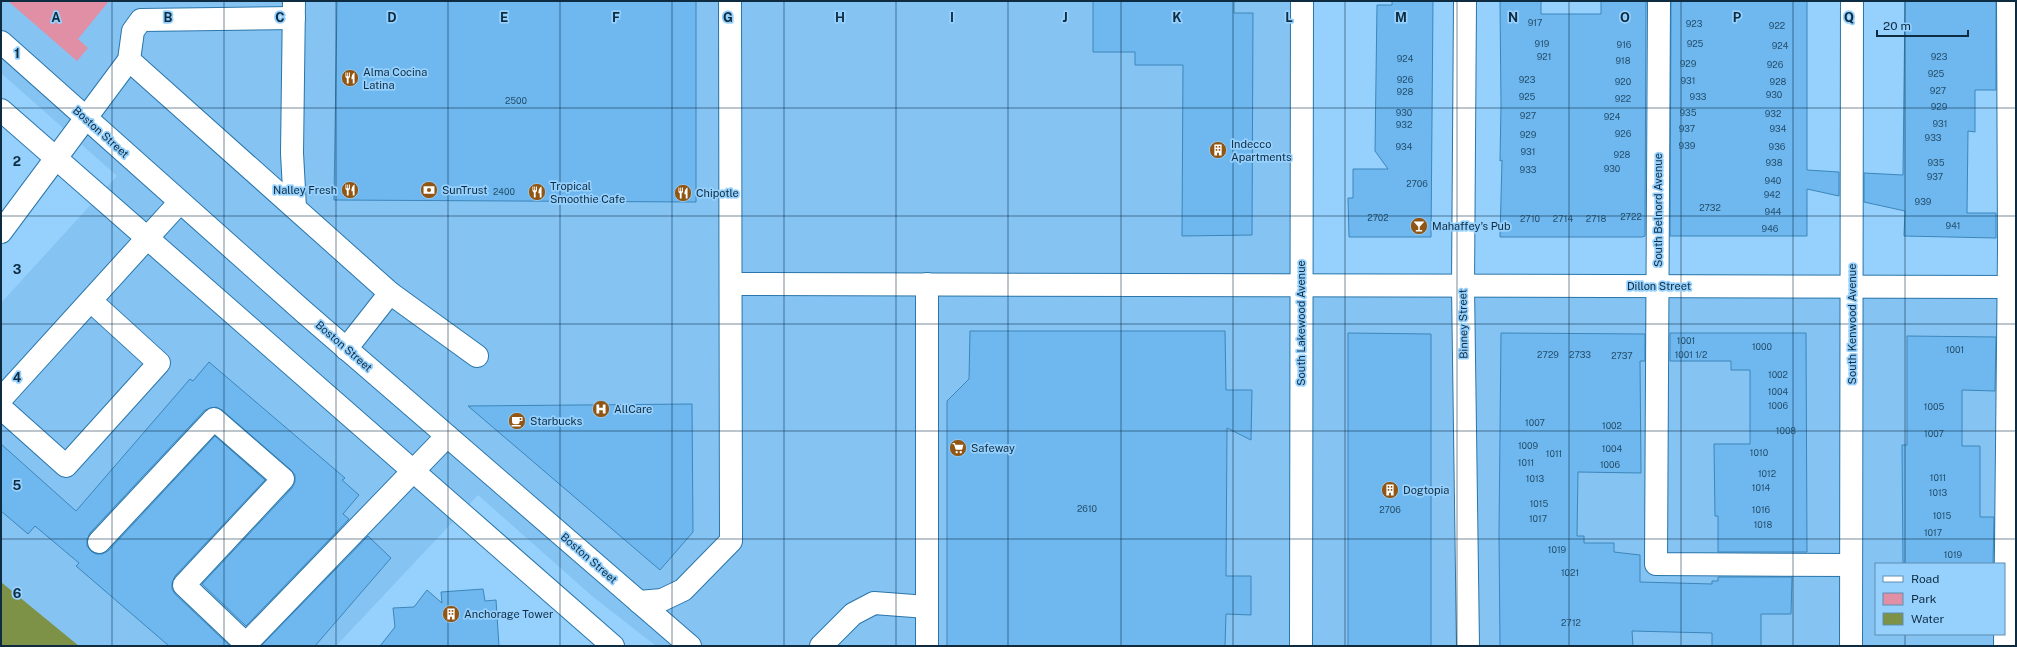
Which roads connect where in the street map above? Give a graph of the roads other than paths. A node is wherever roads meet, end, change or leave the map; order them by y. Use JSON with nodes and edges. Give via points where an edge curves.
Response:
{"nodes":[{"id":1,"x":730,"y":1,"type":"edge"},
{"id":2,"x":1302,"y":1,"type":"edge"},
{"id":3,"x":1465,"y":1,"type":"edge"},
{"id":4,"x":1658,"y":1,"type":"edge"},
{"id":5,"x":1852,"y":1,"type":"edge"},
{"id":6,"x":2008,"y":1,"type":"edge"},
{"id":7,"x":294,"y":10,"type":"edge"},
{"id":8,"x":1,"y":42,"type":"edge"},
{"id":9,"x":129,"y":60,"type":"junction"},
{"id":10,"x":1,"y":110,"type":"edge"},
{"id":11,"x":86,"y":118,"type":"junction"},
{"id":12,"x":56,"y":158,"type":"junction"},
{"id":13,"x":180,"y":202,"type":"junction"},
{"id":14,"x":295,"y":208,"type":"junction"},
{"id":15,"x":1,"y":232,"type":"edge"},
{"id":16,"x":148,"y":238,"type":"junction"},
{"id":17,"x":731,"y":284,"type":"junction"},
{"id":18,"x":927,"y":284,"type":"junction"},
{"id":19,"x":1302,"y":285,"type":"junction"},
{"id":20,"x":1463,"y":286,"type":"junction"},
{"id":21,"x":1657,"y":286,"type":"junction"},
{"id":22,"x":1852,"y":287,"type":"junction"},
{"id":23,"x":2012,"y":287,"type":"edge"},
{"id":24,"x":390,"y":293,"type":"junction"},
{"id":25,"x":91,"y":301,"type":"junction"},
{"id":26,"x":346,"y":349,"type":"junction"},
{"id":27,"x":477,"y":356,"type":"dead end"},
{"id":28,"x":1,"y":400,"type":"edge"},
{"id":29,"x":1,"y":408,"type":"edge"},
{"id":30,"x":447,"y":436,"type":"junction"},
{"id":31,"x":414,"y":471,"type":"junction"},
{"id":32,"x":99,"y":542,"type":"dead end"},
{"id":33,"x":1852,"y":565,"type":"junction"},
{"id":34,"x":2011,"y":576,"type":"edge"},
{"id":35,"x":639,"y":602,"type":"junction"},
{"id":36,"x":927,"y":607,"type":"junction"},
{"id":37,"x":613,"y":646,"type":"edge"},
{"id":38,"x":690,"y":646,"type":"edge"},
{"id":39,"x":821,"y":646,"type":"edge"},
{"id":40,"x":927,"y":646,"type":"edge"},
{"id":41,"x":1301,"y":646,"type":"edge"},
{"id":42,"x":1468,"y":646,"type":"edge"},
{"id":43,"x":1851,"y":646,"type":"edge"},
{"id":44,"x":2005,"y":646,"type":"edge"}],
"edges":[{"from":1,"to":17,"type":"street"},
{"from":2,"to":19,"type":"street","name":"South Lakewood Avenue"},
{"from":3,"to":20,"type":"street","name":"Binney Street"},
{"from":4,"to":21,"type":"street","name":"South Belnord Avenue"},
{"from":5,"to":22,"type":"street","name":"South Kenwood Avenue"},
{"from":6,"to":23,"type":"street"},
{"from":7,"to":9,"type":"street","via":[[141,20],[133,31]]},
{"from":7,"to":14,"type":"street","via":[[292,153]]},
{"from":8,"to":11,"type":"street","name":"Boston Street"},
{"from":9,"to":11,"type":"street"},
{"from":9,"to":14,"type":"street"},
{"from":10,"to":12,"type":"street"},
{"from":11,"to":12,"type":"street"},
{"from":11,"to":13,"type":"street","name":"Boston Street"},
{"from":12,"to":15,"type":"street"},
{"from":12,"to":16,"type":"street"},
{"from":13,"to":16,"type":"street"},
{"from":13,"to":26,"type":"street","name":"Boston Street"},
{"from":14,"to":24,"type":"street"},
{"from":16,"to":25,"type":"street"},
{"from":16,"to":31,"type":"street"},
{"from":17,"to":18,"type":"street","name":"Dillon Street"},
{"from":17,"to":35,"type":"street","via":[[731,541],[683,590],[662,600]]},
{"from":18,"to":19,"type":"street","name":"Dillon Street"},
{"from":18,"to":36,"type":"street"},
{"from":19,"to":20,"type":"street","name":"Dillon Street"},
{"from":19,"to":41,"type":"street","name":"South Lakewood Avenue"},
{"from":20,"to":21,"type":"street","name":"Dillon Street"},
{"from":20,"to":42,"type":"street","name":"Binney Street"},
{"from":21,"to":22,"type":"street","name":"Dillon Street"},
{"from":21,"to":33,"type":"street","name":"South Belnord Avenue","via":[[1656,564]]},
{"from":22,"to":23,"type":"street","name":"Dillon Street"},
{"from":22,"to":33,"type":"street","name":"South Kenwood Avenue"},
{"from":23,"to":34,"type":"street"},
{"from":24,"to":26,"type":"street"},
{"from":24,"to":27,"type":"street"},
{"from":25,"to":28,"type":"street"},
{"from":25,"to":29,"type":"street","via":[[159,363],[66,466]]},
{"from":26,"to":30,"type":"street","name":"Boston Street"},
{"from":30,"to":31,"type":"street"},
{"from":30,"to":35,"type":"street","name":"Boston Street"},
{"from":31,"to":32,"type":"street","via":[[246,644],[184,585],[283,479],[214,419]]},
{"from":31,"to":37,"type":"street"},
{"from":33,"to":43,"type":"street","name":"South Kenwood Avenue"},
{"from":34,"to":44,"type":"street"},
{"from":35,"to":38,"type":"street","name":"Boston Street"},
{"from":36,"to":39,"type":"street","via":[[874,603],[853,614]]},
{"from":36,"to":40,"type":"street"}]}
